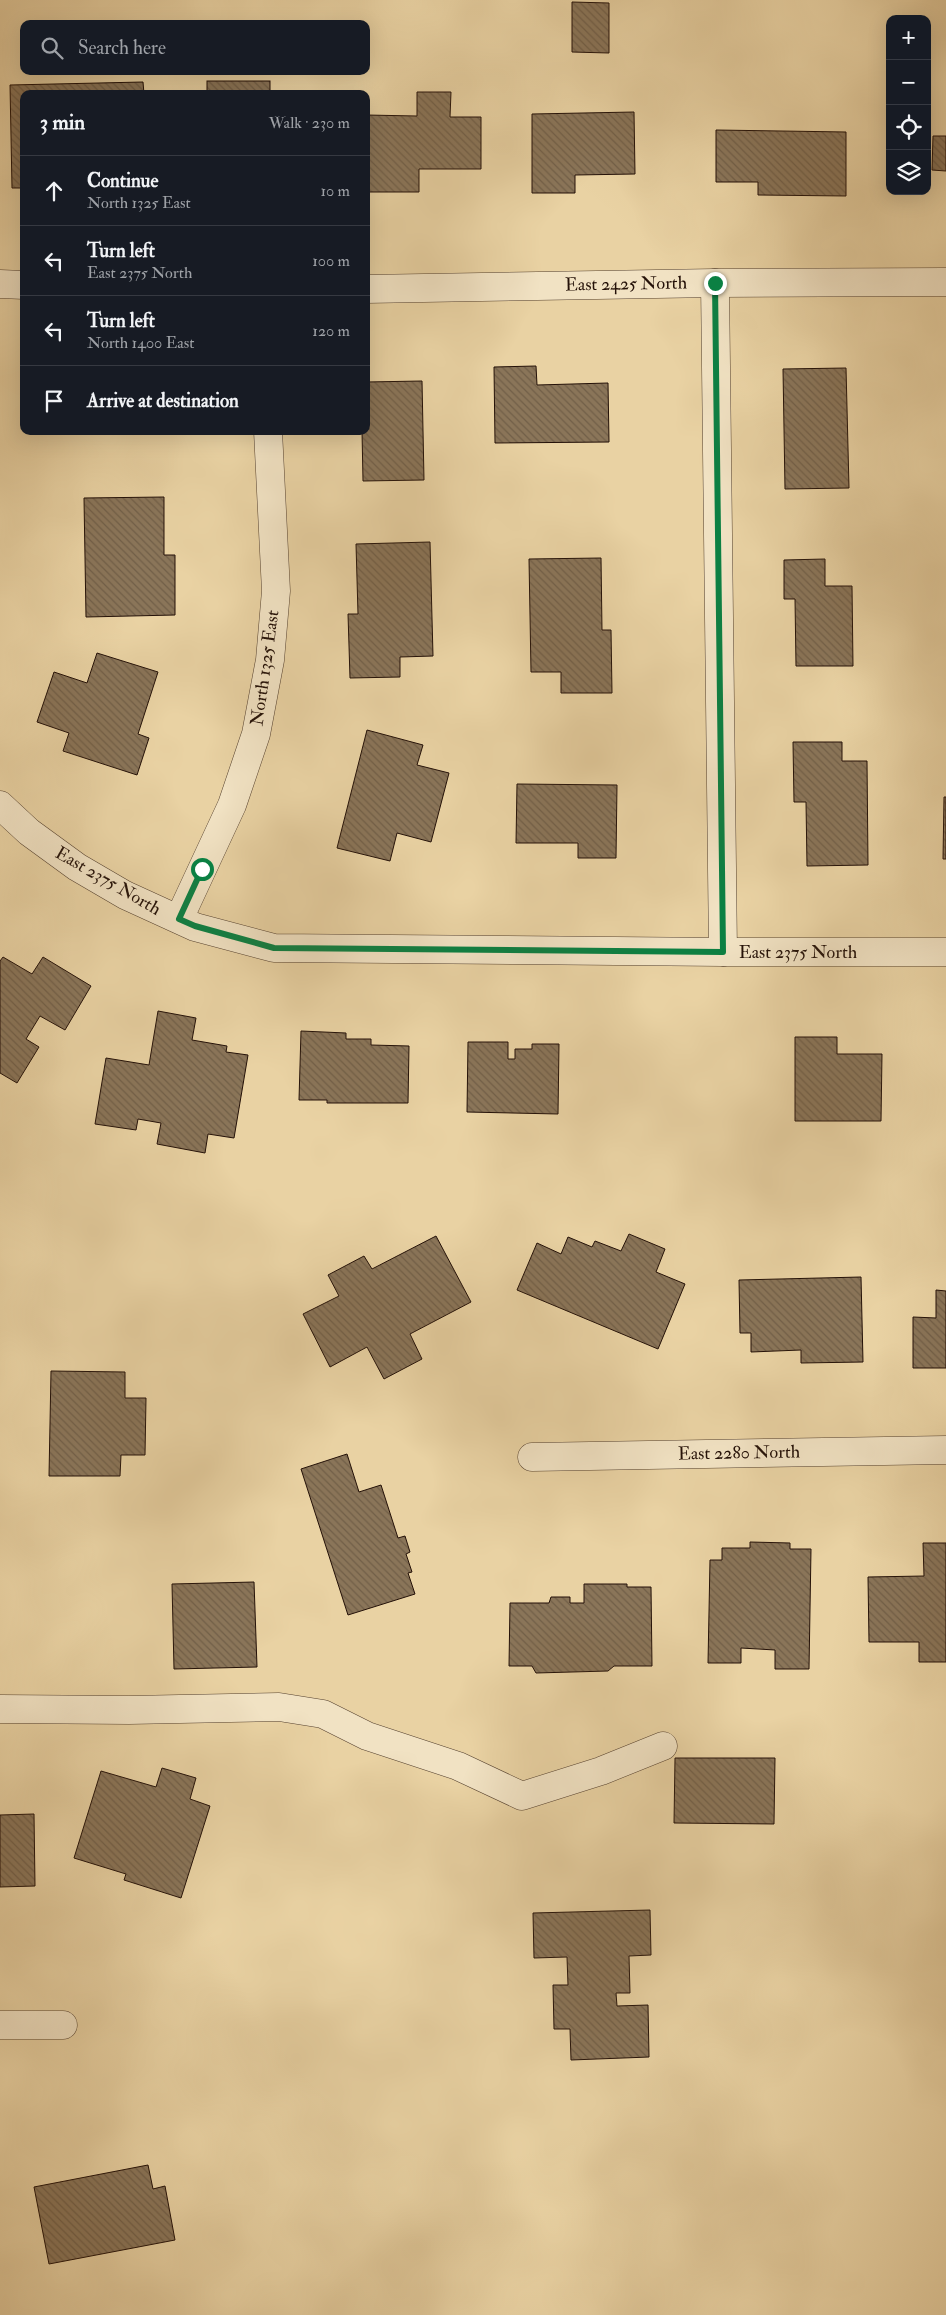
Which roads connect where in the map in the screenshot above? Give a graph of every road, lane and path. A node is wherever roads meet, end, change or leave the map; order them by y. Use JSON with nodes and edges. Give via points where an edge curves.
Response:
{"nodes":[{"id":1,"x":946,"y":282,"type":"edge"},
{"id":2,"x":715,"y":283,"type":"junction"},
{"id":3,"x":0,"y":284,"type":"edge"},
{"id":4,"x":20,"y":285,"type":"edge"},
{"id":5,"x":370,"y":289,"type":"edge"},
{"id":6,"x":268,"y":435,"type":"edge"},
{"id":7,"x":0,"y":805,"type":"edge"},
{"id":8,"x":179,"y":919,"type":"junction"},
{"id":9,"x":723,"y":952,"type":"junction"},
{"id":10,"x":946,"y":952,"type":"edge"},
{"id":11,"x":946,"y":1450,"type":"edge"},
{"id":12,"x":532,"y":1456,"type":"dead end"},
{"id":13,"x":0,"y":1709,"type":"edge"},
{"id":14,"x":663,"y":1746,"type":"dead end"},
{"id":15,"x":0,"y":2025,"type":"edge"},
{"id":16,"x":63,"y":2025,"type":"dead end"}],
"edges":[{"from":1,"to":2,"type":"street","name":"East 2425 North"},
{"from":2,"to":5,"type":"street","name":"East 2425 North"},
{"from":2,"to":9,"type":"street"},
{"from":3,"to":4,"type":"street"},
{"from":6,"to":8,"type":"street","name":"North 1325 East","via":[[276,591],[270,660],[256,734],[232,805]]},
{"from":7,"to":8,"type":"street","name":"East 2375 North","via":[[29,832],[77,867],[125,895]]},
{"from":8,"to":9,"type":"street","name":"East 2375 North","via":[[274,948]]},
{"from":9,"to":10,"type":"street","name":"East 2375 North"},
{"from":11,"to":12,"type":"street","name":"East 2280 North"},
{"from":13,"to":14,"type":"street","via":[[279,1706],[322,1714],[367,1736],[458,1766],[522,1796],[601,1771]]},
{"from":15,"to":16,"type":"street"}]}
